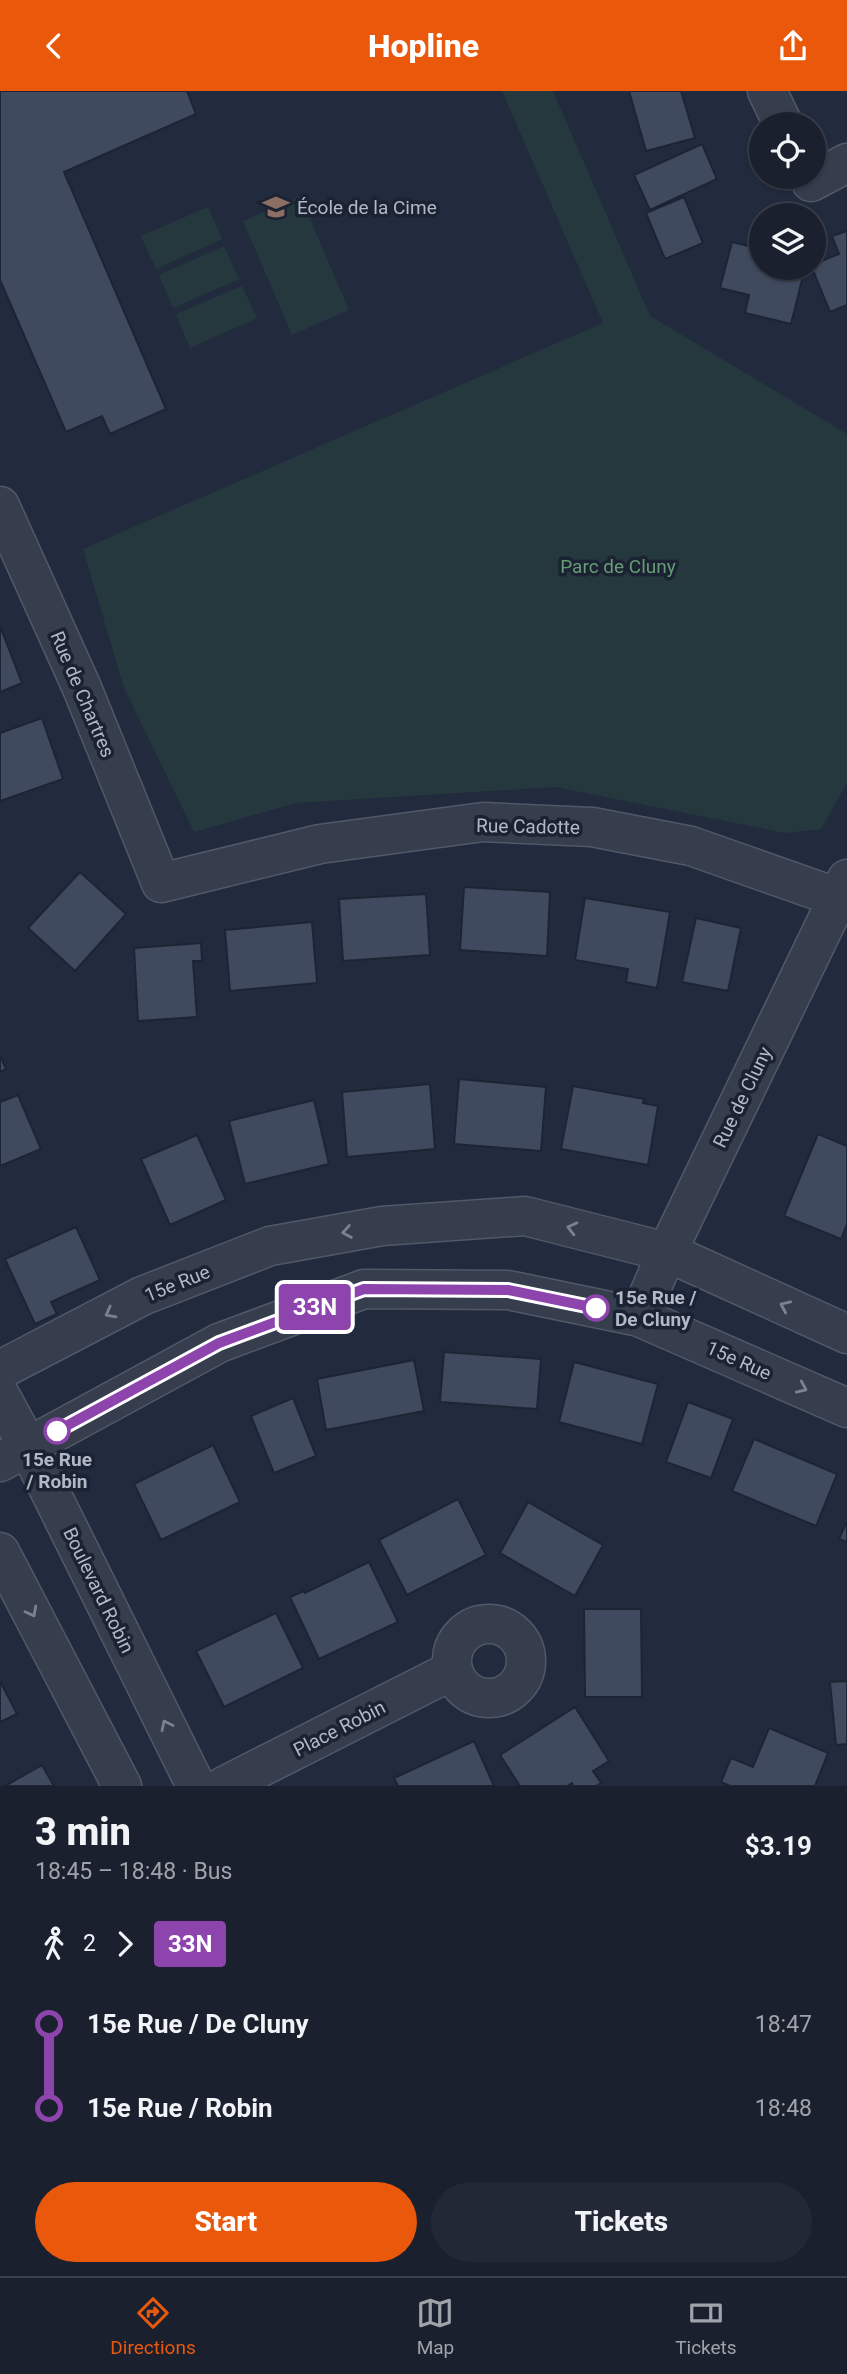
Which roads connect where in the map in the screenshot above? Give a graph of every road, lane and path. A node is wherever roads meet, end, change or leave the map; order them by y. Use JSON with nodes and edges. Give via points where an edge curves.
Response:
{"nodes":[{"id":1,"x":767,"y":91,"type":"edge"},
{"id":2,"x":777,"y":112,"type":"edge"},
{"id":3,"x":847,"y":163,"type":"edge"},
{"id":4,"x":826,"y":174,"type":"edge"},
{"id":5,"x":0,"y":506,"type":"edge"},
{"id":6,"x":161,"y":883,"type":"joint"},
{"id":7,"x":844,"y":893,"type":"edge"},
{"id":8,"x":667,"y":1252,"type":"junction"},
{"id":9,"x":639,"y":1317,"type":"junction"},
{"id":10,"x":847,"y":1334,"type":"edge"},
{"id":11,"x":0,"y":1370,"type":"edge"},
{"id":12,"x":0,"y":1395,"type":"edge"},
{"id":13,"x":847,"y":1408,"type":"edge"},
{"id":14,"x":14,"y":1454,"type":"edge"},
{"id":15,"x":0,"y":1552,"type":"edge"},
{"id":16,"x":453,"y":1670,"type":"dead end"},
{"id":17,"x":122,"y":1786,"type":"edge"},
{"id":18,"x":196,"y":1786,"type":"edge"},
{"id":19,"x":224,"y":1786,"type":"edge"}],
"edges":[{"from":1,"to":2,"type":"street"},
{"from":3,"to":4,"type":"street"},
{"from":5,"to":6,"type":"street","name":"Rue de Chartres","via":[[82,688]]},
{"from":6,"to":7,"type":"street","name":"Rue Cadotte","via":[[320,844],[483,822],[592,827],[691,846]]},
{"from":7,"to":8,"type":"street","name":"Rue de Cluny"},
{"from":8,"to":9,"type":"street","name":"Rue de Cluny"},
{"from":10,"to":8,"type":"street","name":"15e Rue","one_way":true},
{"from":8,"to":11,"type":"street","name":"15e Rue","one_way":true,"via":[[525,1216],[382,1226],[282,1243],[142,1296]]},
{"from":9,"to":13,"type":"street","name":"15e Rue","one_way":true},
{"from":9,"to":14,"type":"street","name":"15e Rue","via":[[508,1290],[364,1289],[219,1343]]},
{"from":12,"to":14,"type":"street","name":"Boulevard Robin"},
{"from":18,"to":14,"type":"street","name":"Boulevard Robin","one_way":true},
{"from":15,"to":17,"type":"street","one_way":true},
{"from":16,"to":19,"type":"street","name":"Place Robin"}]}
